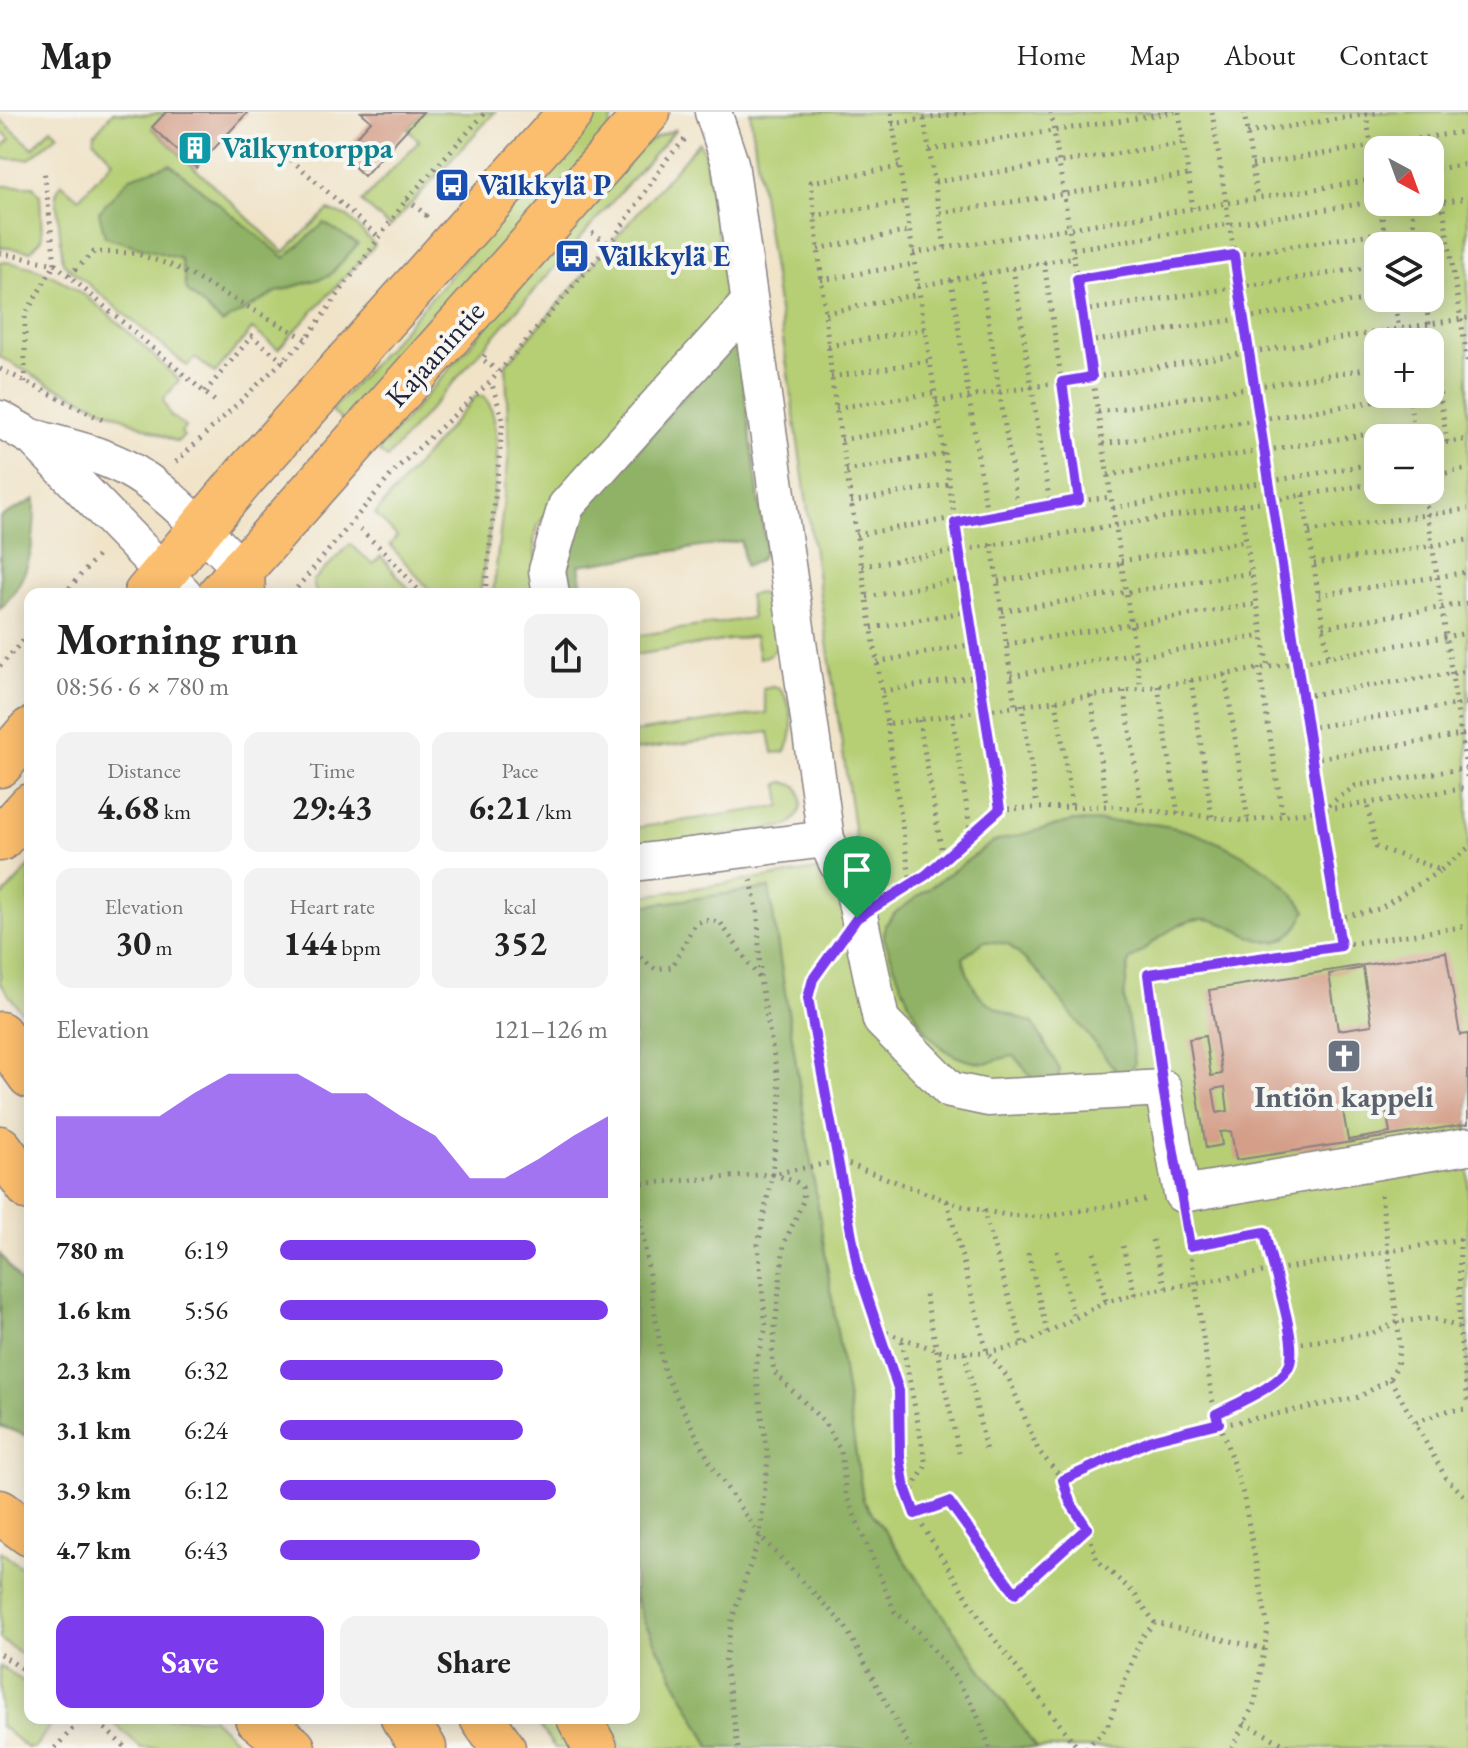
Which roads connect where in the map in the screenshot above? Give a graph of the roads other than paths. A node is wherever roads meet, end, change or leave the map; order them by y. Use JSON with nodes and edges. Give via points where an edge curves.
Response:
{"nodes":[{"id":1,"x":571,"y":112,"type":"edge"},
{"id":2,"x":648,"y":112,"type":"edge"},
{"id":3,"x":706,"y":118,"type":"edge"},
{"id":4,"x":747,"y":305,"type":"junction"},
{"id":5,"x":0,"y":419,"type":"edge"},
{"id":6,"x":33,"y":438,"type":"junction"},
{"id":7,"x":201,"y":530,"type":"junction"},
{"id":8,"x":235,"y":586,"type":"edge"},
{"id":9,"x":164,"y":587,"type":"edge"},
{"id":10,"x":550,"y":588,"type":"edge"},
{"id":11,"x":24,"y":737,"type":"edge"},
{"id":12,"x":0,"y":765,"type":"edge"},
{"id":13,"x":24,"y":813,"type":"edge"},
{"id":14,"x":0,"y":839,"type":"edge"},
{"id":15,"x":826,"y":839,"type":"junction"},
{"id":16,"x":640,"y":862,"type":"edge"},
{"id":17,"x":0,"y":1034,"type":"edge"},
{"id":18,"x":24,"y":1068,"type":"edge"},
{"id":19,"x":1468,"y":1146,"type":"edge"},
{"id":20,"x":0,"y":1148,"type":"edge"},
{"id":21,"x":24,"y":1181,"type":"edge"},
{"id":22,"x":0,"y":1512,"type":"edge"},
{"id":23,"x":24,"y":1530,"type":"edge"},
{"id":24,"x":264,"y":1724,"type":"edge"},
{"id":25,"x":407,"y":1724,"type":"edge"},
{"id":26,"x":486,"y":1724,"type":"edge"},
{"id":27,"x":582,"y":1724,"type":"edge"},
{"id":28,"x":293,"y":1748,"type":"edge"},
{"id":29,"x":424,"y":1748,"type":"edge"},
{"id":30,"x":503,"y":1748,"type":"edge"},
{"id":31,"x":595,"y":1748,"type":"edge"}],
"edges":[{"from":1,"to":7,"type":"main road","name":"Kajaanintie"},
{"from":2,"to":8,"type":"main road","name":"Kajaanintie"},
{"from":3,"to":4,"type":"street","via":[[730,163]]},
{"from":4,"to":10,"type":"street","via":[[566,506],[547,570]]},
{"from":4,"to":15,"type":"street"},
{"from":5,"to":6,"type":"street"},
{"from":6,"to":7,"type":"street","via":[[124,467],[156,488]]},
{"from":6,"to":9,"type":"street"},
{"from":7,"to":8,"type":"street"},
{"from":7,"to":9,"type":"main road","name":"Kajaanintie"},
{"from":11,"to":12,"type":"main road"},
{"from":13,"to":14,"type":"main road"},
{"from":15,"to":16,"type":"street"},
{"from":15,"to":19,"type":"street","via":[[851,878],[881,1020],[950,1090],[988,1098],[1163,1088],[1182,1194]]},
{"from":17,"to":18,"type":"main road"},
{"from":20,"to":21,"type":"main road"},
{"from":22,"to":23,"type":"main road"},
{"from":24,"to":28,"type":"main road"},
{"from":25,"to":29,"type":"main road"},
{"from":26,"to":30,"type":"main road"},
{"from":27,"to":31,"type":"main road"}]}
